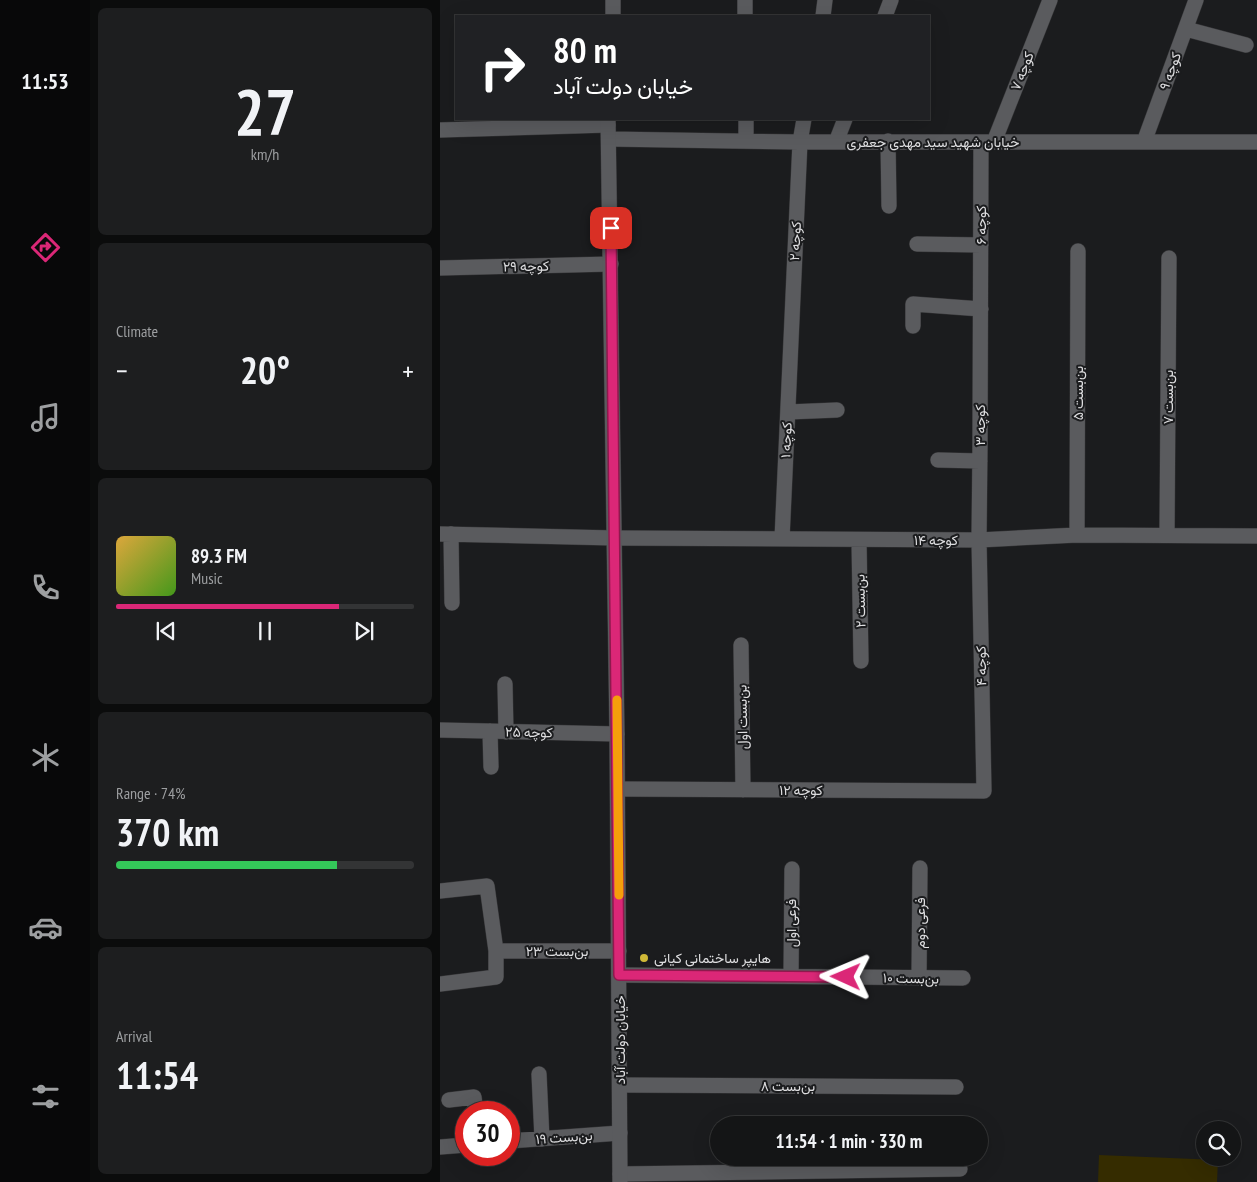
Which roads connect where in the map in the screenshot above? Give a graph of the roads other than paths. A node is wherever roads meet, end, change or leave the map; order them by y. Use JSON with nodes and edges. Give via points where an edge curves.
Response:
{"nodes":[{"id":1,"x":613,"y":0,"type":"edge"},
{"id":2,"x":745,"y":0,"type":"edge"},
{"id":3,"x":826,"y":0,"type":"edge"},
{"id":4,"x":891,"y":0,"type":"edge"},
{"id":5,"x":1050,"y":0,"type":"edge"},
{"id":6,"x":1196,"y":0,"type":"edge"},
{"id":7,"x":613,"y":15,"type":"edge"},
{"id":8,"x":745,"y":15,"type":"edge"},
{"id":9,"x":822,"y":15,"type":"edge"},
{"id":10,"x":885,"y":15,"type":"edge"},
{"id":11,"x":1186,"y":29,"type":"junction"},
{"id":12,"x":1246,"y":45,"type":"dead end"},
{"id":13,"x":746,"y":120,"type":"edge"},
{"id":14,"x":804,"y":120,"type":"edge"},
{"id":15,"x":845,"y":120,"type":"edge"},
{"id":16,"x":608,"y":128,"type":"edge"},
{"id":17,"x":440,"y":130,"type":"edge"},
{"id":18,"x":746,"y":141,"type":"junction"},
{"id":19,"x":888,"y":141,"type":"junction"},
{"id":20,"x":800,"y":142,"type":"junction"},
{"id":21,"x":836,"y":142,"type":"junction"},
{"id":22,"x":987,"y":142,"type":"junction"},
{"id":23,"x":1144,"y":142,"type":"junction"},
{"id":24,"x":1257,"y":142,"type":"edge"},
{"id":25,"x":889,"y":206,"type":"dead end"},
{"id":26,"x":917,"y":244,"type":"dead end"},
{"id":27,"x":981,"y":245,"type":"junction"},
{"id":28,"x":1078,"y":252,"type":"dead end"},
{"id":29,"x":1168,"y":258,"type":"dead end"},
{"id":30,"x":611,"y":264,"type":"junction"},
{"id":31,"x":440,"y":268,"type":"edge"},
{"id":32,"x":981,"y":309,"type":"junction"},
{"id":33,"x":912,"y":326,"type":"dead end"},
{"id":34,"x":791,"y":341,"type":"joint"},
{"id":35,"x":837,"y":410,"type":"dead end"},
{"id":36,"x":788,"y":412,"type":"junction"},
{"id":37,"x":938,"y":460,"type":"dead end"},
{"id":38,"x":980,"y":461,"type":"junction"},
{"id":39,"x":446,"y":534,"type":"edge"},
{"id":40,"x":1077,"y":534,"type":"junction"},
{"id":41,"x":1167,"y":535,"type":"junction"},
{"id":42,"x":1257,"y":536,"type":"edge"},
{"id":43,"x":614,"y":538,"type":"junction"},
{"id":44,"x":782,"y":539,"type":"junction"},
{"id":45,"x":859,"y":540,"type":"junction"},
{"id":46,"x":979,"y":540,"type":"junction"},
{"id":47,"x":452,"y":603,"type":"dead end"},
{"id":48,"x":741,"y":645,"type":"dead end"},
{"id":49,"x":861,"y":661,"type":"dead end"},
{"id":50,"x":505,"y":684,"type":"dead end"},
{"id":51,"x":440,"y":730,"type":"edge"},
{"id":52,"x":490,"y":731,"type":"junction"},
{"id":53,"x":506,"y":732,"type":"junction"},
{"id":54,"x":618,"y":734,"type":"junction"},
{"id":55,"x":491,"y":766,"type":"dead end"},
{"id":56,"x":618,"y":789,"type":"junction"},
{"id":57,"x":743,"y":790,"type":"junction"},
{"id":58,"x":984,"y":791,"type":"joint"},
{"id":59,"x":920,"y":868,"type":"dead end"},
{"id":60,"x":792,"y":869,"type":"dead end"},
{"id":61,"x":440,"y":891,"type":"edge"},
{"id":62,"x":496,"y":951,"type":"junction"},
{"id":63,"x":619,"y":951,"type":"junction"},
{"id":64,"x":619,"y":975,"type":"junction"},
{"id":65,"x":791,"y":976,"type":"junction"},
{"id":66,"x":919,"y":978,"type":"junction"},
{"id":67,"x":963,"y":978,"type":"dead end"},
{"id":68,"x":440,"y":984,"type":"edge"},
{"id":69,"x":538,"y":1074,"type":"dead end"},
{"id":70,"x":620,"y":1085,"type":"junction"},
{"id":71,"x":956,"y":1087,"type":"dead end"},
{"id":72,"x":449,"y":1100,"type":"dead end"},
{"id":73,"x":475,"y":1101,"type":"edge"},
{"id":74,"x":620,"y":1133,"type":"junction"},
{"id":75,"x":542,"y":1139,"type":"junction"},
{"id":76,"x":520,"y":1140,"type":"edge"},
{"id":77,"x":455,"y":1145,"type":"edge"},
{"id":78,"x":440,"y":1146,"type":"edge"},
{"id":79,"x":960,"y":1169,"type":"dead end"},
{"id":80,"x":620,"y":1178,"type":"edge"}],
"edges":[{"from":1,"to":7,"type":"street"},
{"from":2,"to":8,"type":"street"},
{"from":3,"to":9,"type":"street"},
{"from":4,"to":10,"type":"street"},
{"from":5,"to":22,"type":"street","name":"کوچه ۷"},
{"from":6,"to":11,"type":"street","name":"کوچه ۹"},
{"from":11,"to":12,"type":"street"},
{"from":11,"to":23,"type":"street","name":"کوچه ۹"},
{"from":13,"to":18,"type":"street"},
{"from":14,"to":20,"type":"street"},
{"from":15,"to":21,"type":"street"},
{"from":16,"to":17,"type":"street","name":"خیابان شهید سید مهدی جعفری"},
{"from":16,"to":18,"type":"street","name":"خیابان شهید سید مهدی جعفری"},
{"from":16,"to":30,"type":"street","name":"خیابان دولت آباد"},
{"from":18,"to":20,"type":"street","name":"خیابان شهید سید مهدی جعفری"},
{"from":19,"to":21,"type":"street","name":"خیابان شهید سید مهدی جعفری"},
{"from":19,"to":22,"type":"street","name":"خیابان شهید سید مهدی جعفری"},
{"from":19,"to":25,"type":"street"},
{"from":20,"to":21,"type":"street","name":"خیابان شهید سید مهدی جعفری"},
{"from":20,"to":34,"type":"street","name":"کوچه ۲"},
{"from":22,"to":23,"type":"street","name":"خیابان شهید سید مهدی جعفری"},
{"from":22,"to":27,"type":"street","name":"کوچه ۶"},
{"from":23,"to":24,"type":"street","name":"خیابان شهید سید مهدی جعفری"},
{"from":26,"to":27,"type":"street"},
{"from":27,"to":32,"type":"street","name":"کوچه ۶"},
{"from":28,"to":40,"type":"street","name":"بن‌بست ۵"},
{"from":29,"to":41,"type":"street","name":"بن‌بست ۷"},
{"from":30,"to":31,"type":"street","name":"کوچه ۲۹"},
{"from":30,"to":43,"type":"street","name":"خیابان دولت آباد"},
{"from":32,"to":33,"type":"street","via":[[913,304]]},
{"from":32,"to":38,"type":"street","name":"کوچه ۳"},
{"from":34,"to":36,"type":"street","name":"کوچه ۱"},
{"from":35,"to":36,"type":"street"},
{"from":36,"to":44,"type":"street","name":"کوچه ۱"},
{"from":37,"to":38,"type":"street"},
{"from":38,"to":46,"type":"street","name":"کوچه ۳"},
{"from":39,"to":43,"type":"street","name":"کوچه ۱۴"},
{"from":39,"to":47,"type":"street"},
{"from":40,"to":41,"type":"street","name":"کوچه ۱۴"},
{"from":40,"to":46,"type":"street","name":"کوچه ۱۴"},
{"from":41,"to":42,"type":"street","name":"کوچه ۱۴"},
{"from":43,"to":44,"type":"street","name":"کوچه ۱۴"},
{"from":43,"to":54,"type":"street","name":"خیابان دولت آباد"},
{"from":44,"to":45,"type":"street","name":"کوچه ۱۴"},
{"from":45,"to":46,"type":"street","name":"کوچه ۱۴"},
{"from":45,"to":49,"type":"street","name":"بن‌بست ۲"},
{"from":46,"to":58,"type":"street","name":"کوچه ۴"},
{"from":48,"to":57,"type":"street","name":"بن‌بست اول"},
{"from":50,"to":53,"type":"street"},
{"from":51,"to":52,"type":"street","name":"کوچه ۲۵"},
{"from":52,"to":53,"type":"street","name":"کوچه ۲۵"},
{"from":52,"to":55,"type":"street"},
{"from":53,"to":54,"type":"street","name":"کوچه ۲۵"},
{"from":54,"to":56,"type":"street","name":"خیابان دولت آباد"},
{"from":56,"to":57,"type":"street","name":"کوچه ۱۲"},
{"from":56,"to":63,"type":"street","name":"خیابان دولت آباد"},
{"from":57,"to":58,"type":"street","name":"کوچه ۱۲"},
{"from":59,"to":66,"type":"street","name":"فرعی دوم"},
{"from":60,"to":65,"type":"street","name":"فرعی اول"},
{"from":61,"to":62,"type":"street","via":[[487,886]]},
{"from":62,"to":63,"type":"street","name":"بن‌بست ۲۳"},
{"from":62,"to":68,"type":"street","via":[[496,977]]},
{"from":63,"to":64,"type":"street","name":"خیابان دولت آباد"},
{"from":64,"to":65,"type":"street","name":"بن‌بست ۱۰"},
{"from":64,"to":70,"type":"street","name":"خیابان دولت آباد"},
{"from":65,"to":66,"type":"street","name":"بن‌بست ۱۰"},
{"from":66,"to":67,"type":"street","name":"بن‌بست ۱۰"},
{"from":69,"to":75,"type":"street"},
{"from":70,"to":71,"type":"street","name":"بن‌بست ۸"},
{"from":70,"to":74,"type":"street","name":"خیابان دولت آباد"},
{"from":72,"to":73,"type":"street","via":[[474,1097]]},
{"from":74,"to":75,"type":"street","name":"بن‌بست ۱۹"},
{"from":74,"to":80,"type":"street","name":"خیابان دولت آباد"},
{"from":75,"to":76,"type":"street","name":"بن‌بست ۱۹"},
{"from":77,"to":78,"type":"street"},
{"from":79,"to":80,"type":"street"}]}
